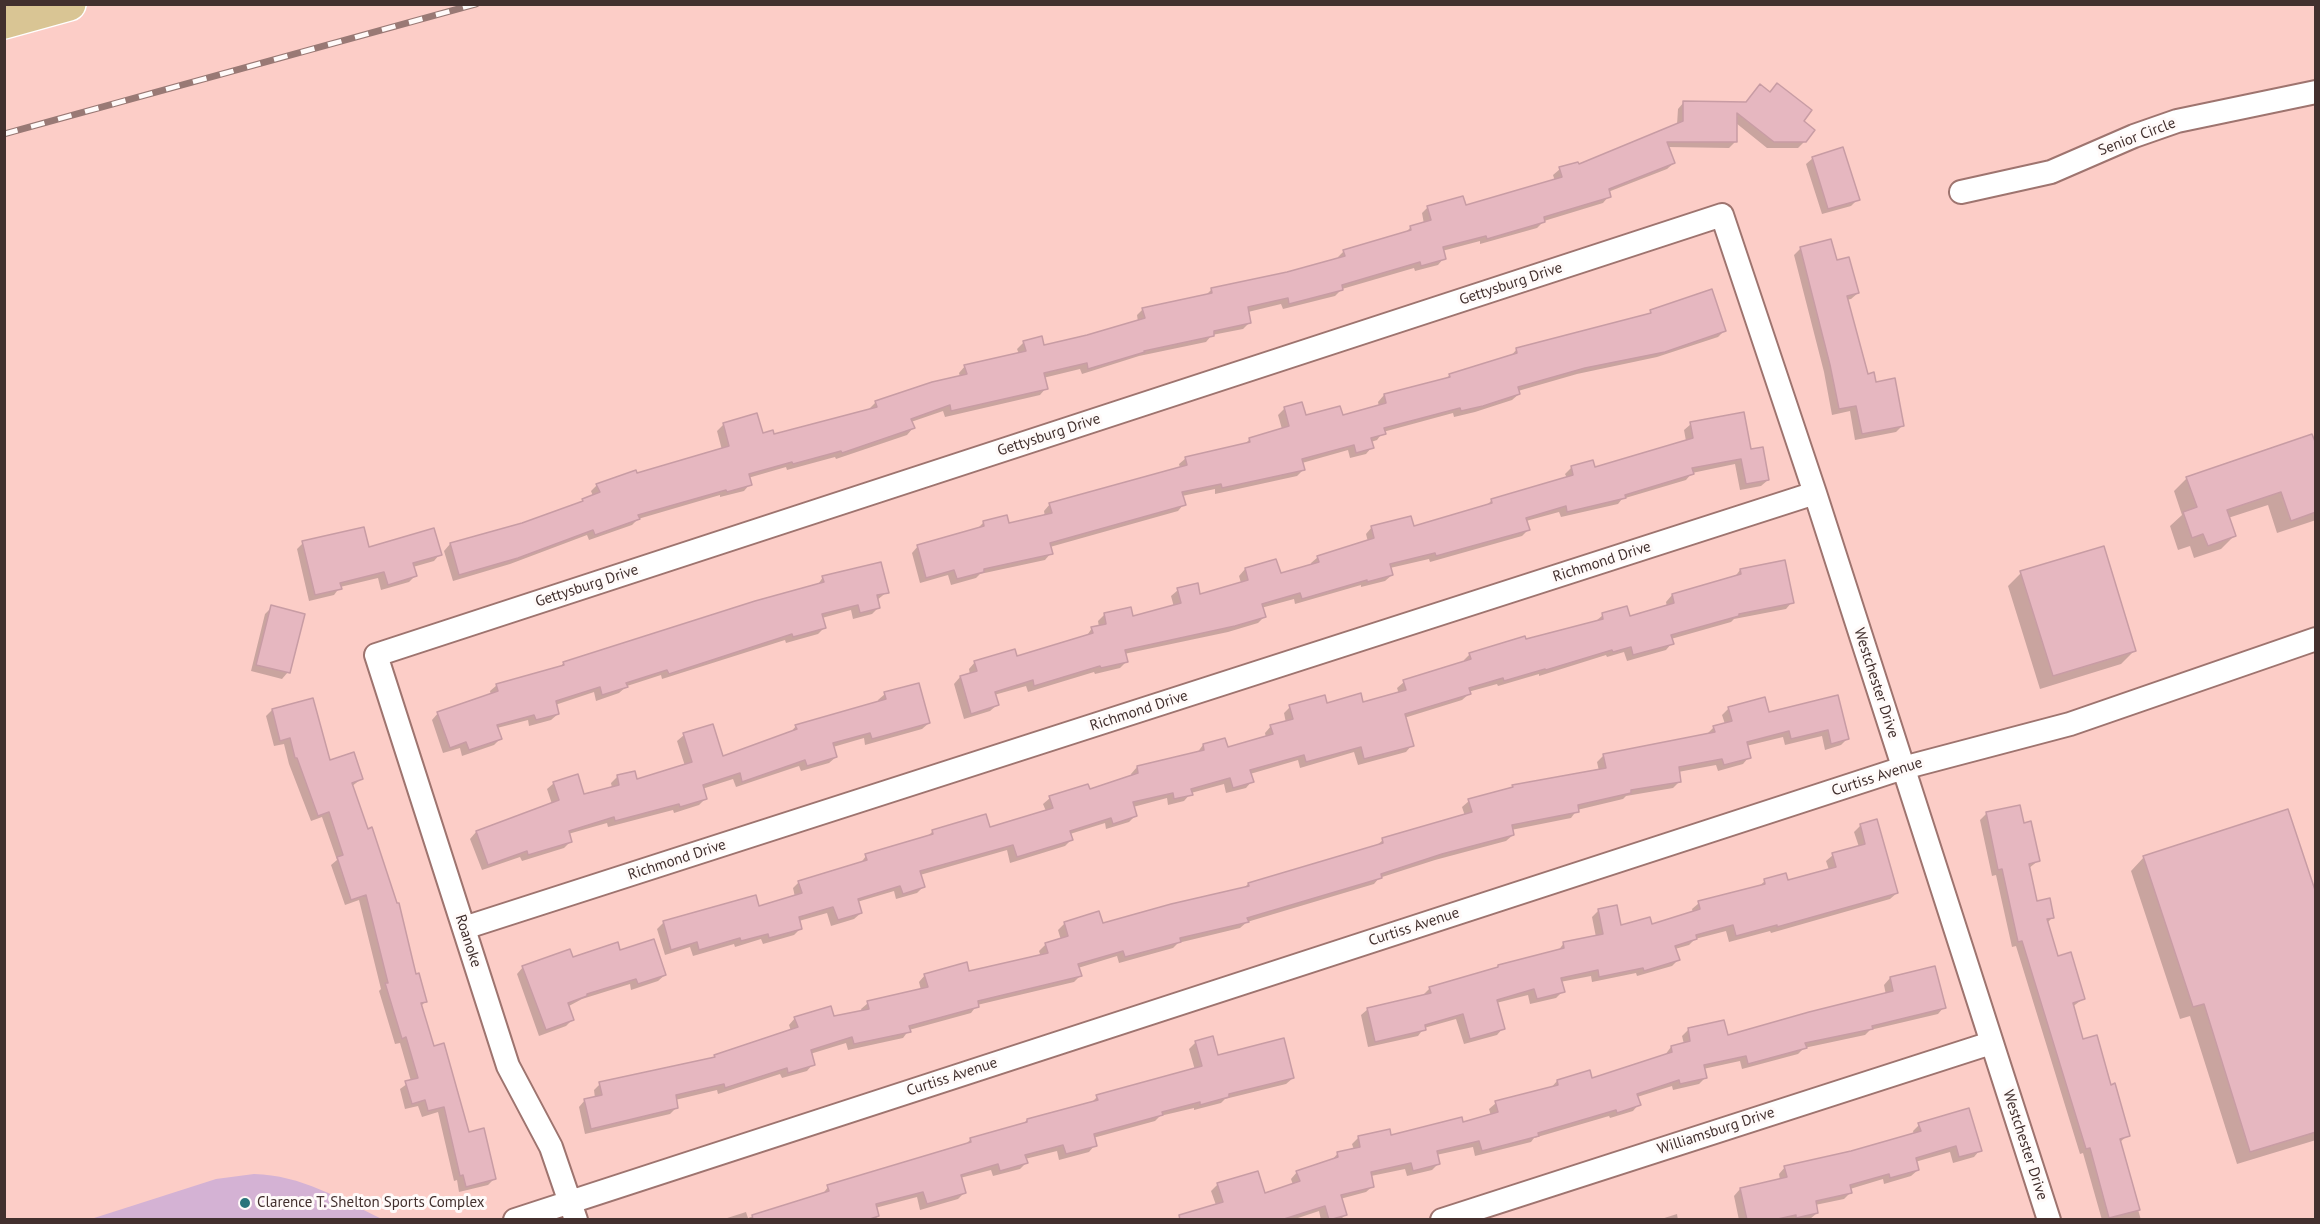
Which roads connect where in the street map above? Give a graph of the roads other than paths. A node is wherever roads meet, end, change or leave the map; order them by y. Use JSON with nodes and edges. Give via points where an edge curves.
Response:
{"nodes":[{"id":1,"x":51,"y":7,"type":"edge"},
{"id":2,"x":4,"y":22,"type":"edge"},
{"id":3,"x":2316,"y":92,"type":"edge"},
{"id":4,"x":1961,"y":192,"type":"dead end"},
{"id":5,"x":1722,"y":215,"type":"joint"},
{"id":6,"x":1815,"y":493,"type":"junction"},
{"id":7,"x":2316,"y":639,"type":"edge"},
{"id":8,"x":376,"y":655,"type":"joint"},
{"id":9,"x":1903,"y":768,"type":"junction"},
{"id":10,"x":464,"y":928,"type":"junction"},
{"id":11,"x":1991,"y":1043,"type":"junction"},
{"id":12,"x":573,"y":1210,"type":"edge"},
{"id":13,"x":515,"y":1220,"type":"edge"},
{"id":14,"x":1442,"y":1220,"type":"edge"},
{"id":15,"x":2049,"y":1220,"type":"edge"}],
"edges":[{"from":1,"to":2,"type":"main road"},
{"from":3,"to":4,"type":"street","name":"Senior Circle","via":[[2177,121],[2051,172]]},
{"from":5,"to":6,"type":"street","name":"Westchester Drive"},
{"from":5,"to":8,"type":"street","name":"Gettysburg Drive"},
{"from":6,"to":9,"type":"street","name":"Westchester Drive"},
{"from":6,"to":10,"type":"street","name":"Richmond Drive"},
{"from":7,"to":9,"type":"street","name":"Curtiss Avenue","via":[[2070,724]]},
{"from":8,"to":10,"type":"street","name":"Roanoke"},
{"from":9,"to":11,"type":"street","name":"Westchester Drive"},
{"from":9,"to":12,"type":"street","name":"Curtiss Avenue"},
{"from":10,"to":12,"type":"street","name":"Roanoke","via":[[508,1066],[551,1147]]},
{"from":11,"to":14,"type":"street","name":"Williamsburg Drive"},
{"from":11,"to":15,"type":"street","name":"Westchester Drive"},
{"from":12,"to":13,"type":"street","name":"Curtiss Avenue"}]}
